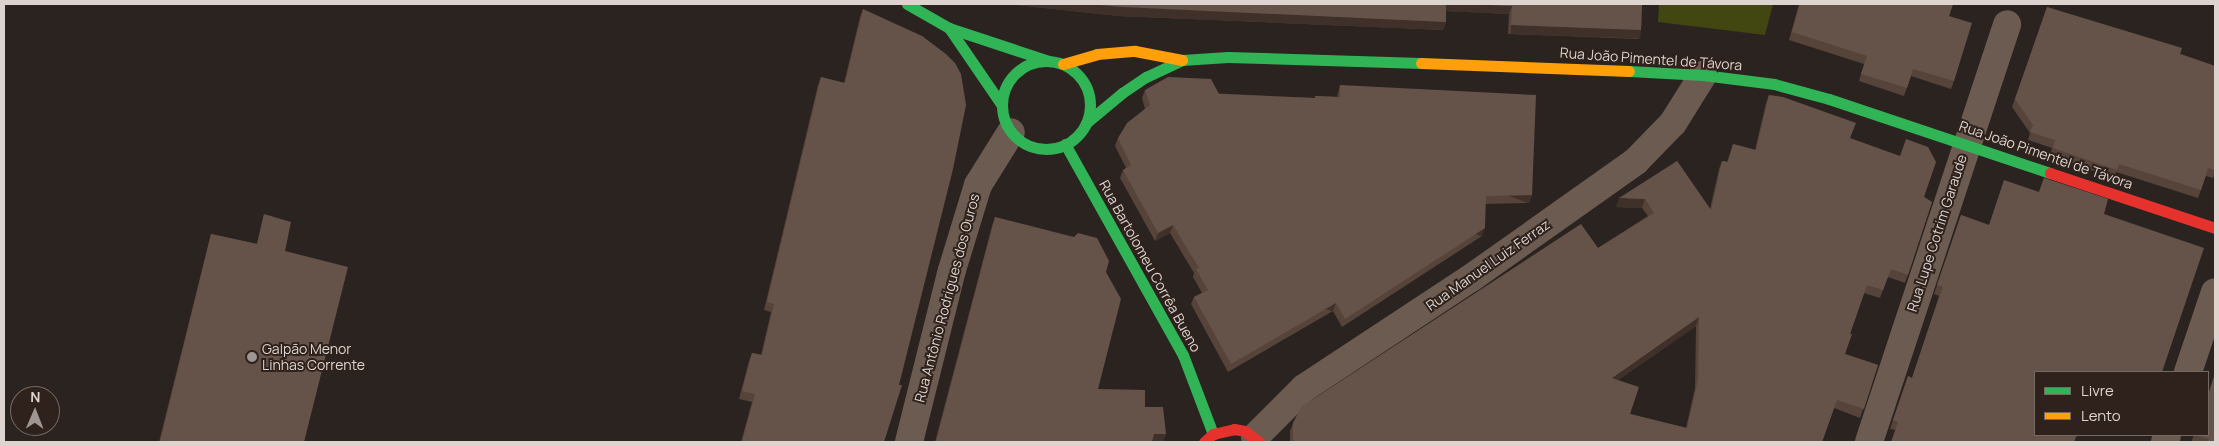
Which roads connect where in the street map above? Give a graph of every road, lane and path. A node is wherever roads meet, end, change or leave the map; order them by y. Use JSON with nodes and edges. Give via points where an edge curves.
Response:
{"nodes":[{"id":1,"x":907,"y":4,"type":"edge"},
{"id":2,"x":2007,"y":24,"type":"dead end"},
{"id":3,"x":949,"y":28,"type":"junction"},
{"id":4,"x":1182,"y":60,"type":"junction"},
{"id":5,"x":1049,"y":61,"type":"junction"},
{"id":6,"x":1063,"y":64,"type":"junction"},
{"id":7,"x":1703,"y":75,"type":"junction"},
{"id":8,"x":1002,"y":104,"type":"junction"},
{"id":9,"x":1086,"y":123,"type":"junction"},
{"id":10,"x":1011,"y":132,"type":"junction"},
{"id":11,"x":1065,"y":144,"type":"junction"},
{"id":12,"x":1966,"y":144,"type":"junction"},
{"id":13,"x":2215,"y":228,"type":"edge"},
{"id":14,"x":2215,"y":292,"type":"edge"},
{"id":15,"x":2188,"y":371,"type":"edge"},
{"id":16,"x":1213,"y":434,"type":"junction"},
{"id":17,"x":1256,"y":440,"type":"edge"},
{"id":18,"x":909,"y":442,"type":"edge"},
{"id":19,"x":1204,"y":442,"type":"edge"},
{"id":20,"x":1869,"y":442,"type":"edge"}],
"edges":[{"from":1,"to":3,"type":"street"},
{"from":2,"to":12,"type":"street","name":"Rua Lupe Cotrim Garaude"},
{"from":3,"to":5,"type":"street"},
{"from":3,"to":8,"type":"street"},
{"from":4,"to":6,"type":"street","name":"Rua João Pimentel de Távora","via":[[1135,51],[1097,54]]},
{"from":4,"to":7,"type":"street","name":"Rua João Pimentel de Távora","via":[[1238,57]]},
{"from":4,"to":9,"type":"street","name":"Rua João Pimentel de Távora","via":[[1122,93]]},
{"from":5,"to":6,"type":"street"},
{"from":5,"to":8,"type":"street","via":[[1035,62],[1017,72],[1004,90]]},
{"from":6,"to":9,"type":"street","via":[[1084,83],[1089,110]]},
{"from":7,"to":12,"type":"street","name":"Rua João Pimentel de Távora","via":[[1774,84]]},
{"from":7,"to":17,"type":"street","name":"Rua Manuel Luiz Ferraz","via":[[1674,123],[1636,161],[1471,278],[1304,388]]},
{"from":8,"to":10,"type":"street"},
{"from":9,"to":11,"type":"street"},
{"from":10,"to":11,"type":"street","via":[[1036,148]]},
{"from":10,"to":18,"type":"street","name":"Rua Antônio Rodrigues dos Ouros","via":[[978,184],[952,270]]},
{"from":11,"to":16,"type":"street","name":"Rua Bartolomeu Corrêa Bueno","via":[[1183,355]]},
{"from":12,"to":13,"type":"street","name":"Rua João Pimentel de Távora"},
{"from":12,"to":20,"type":"street","name":"Rua Lupe Cotrim Garaude"},
{"from":14,"to":15,"type":"street"},
{"from":16,"to":17,"type":"street","via":[[1234,429],[1245,431]]},
{"from":16,"to":19,"type":"street"}]}
